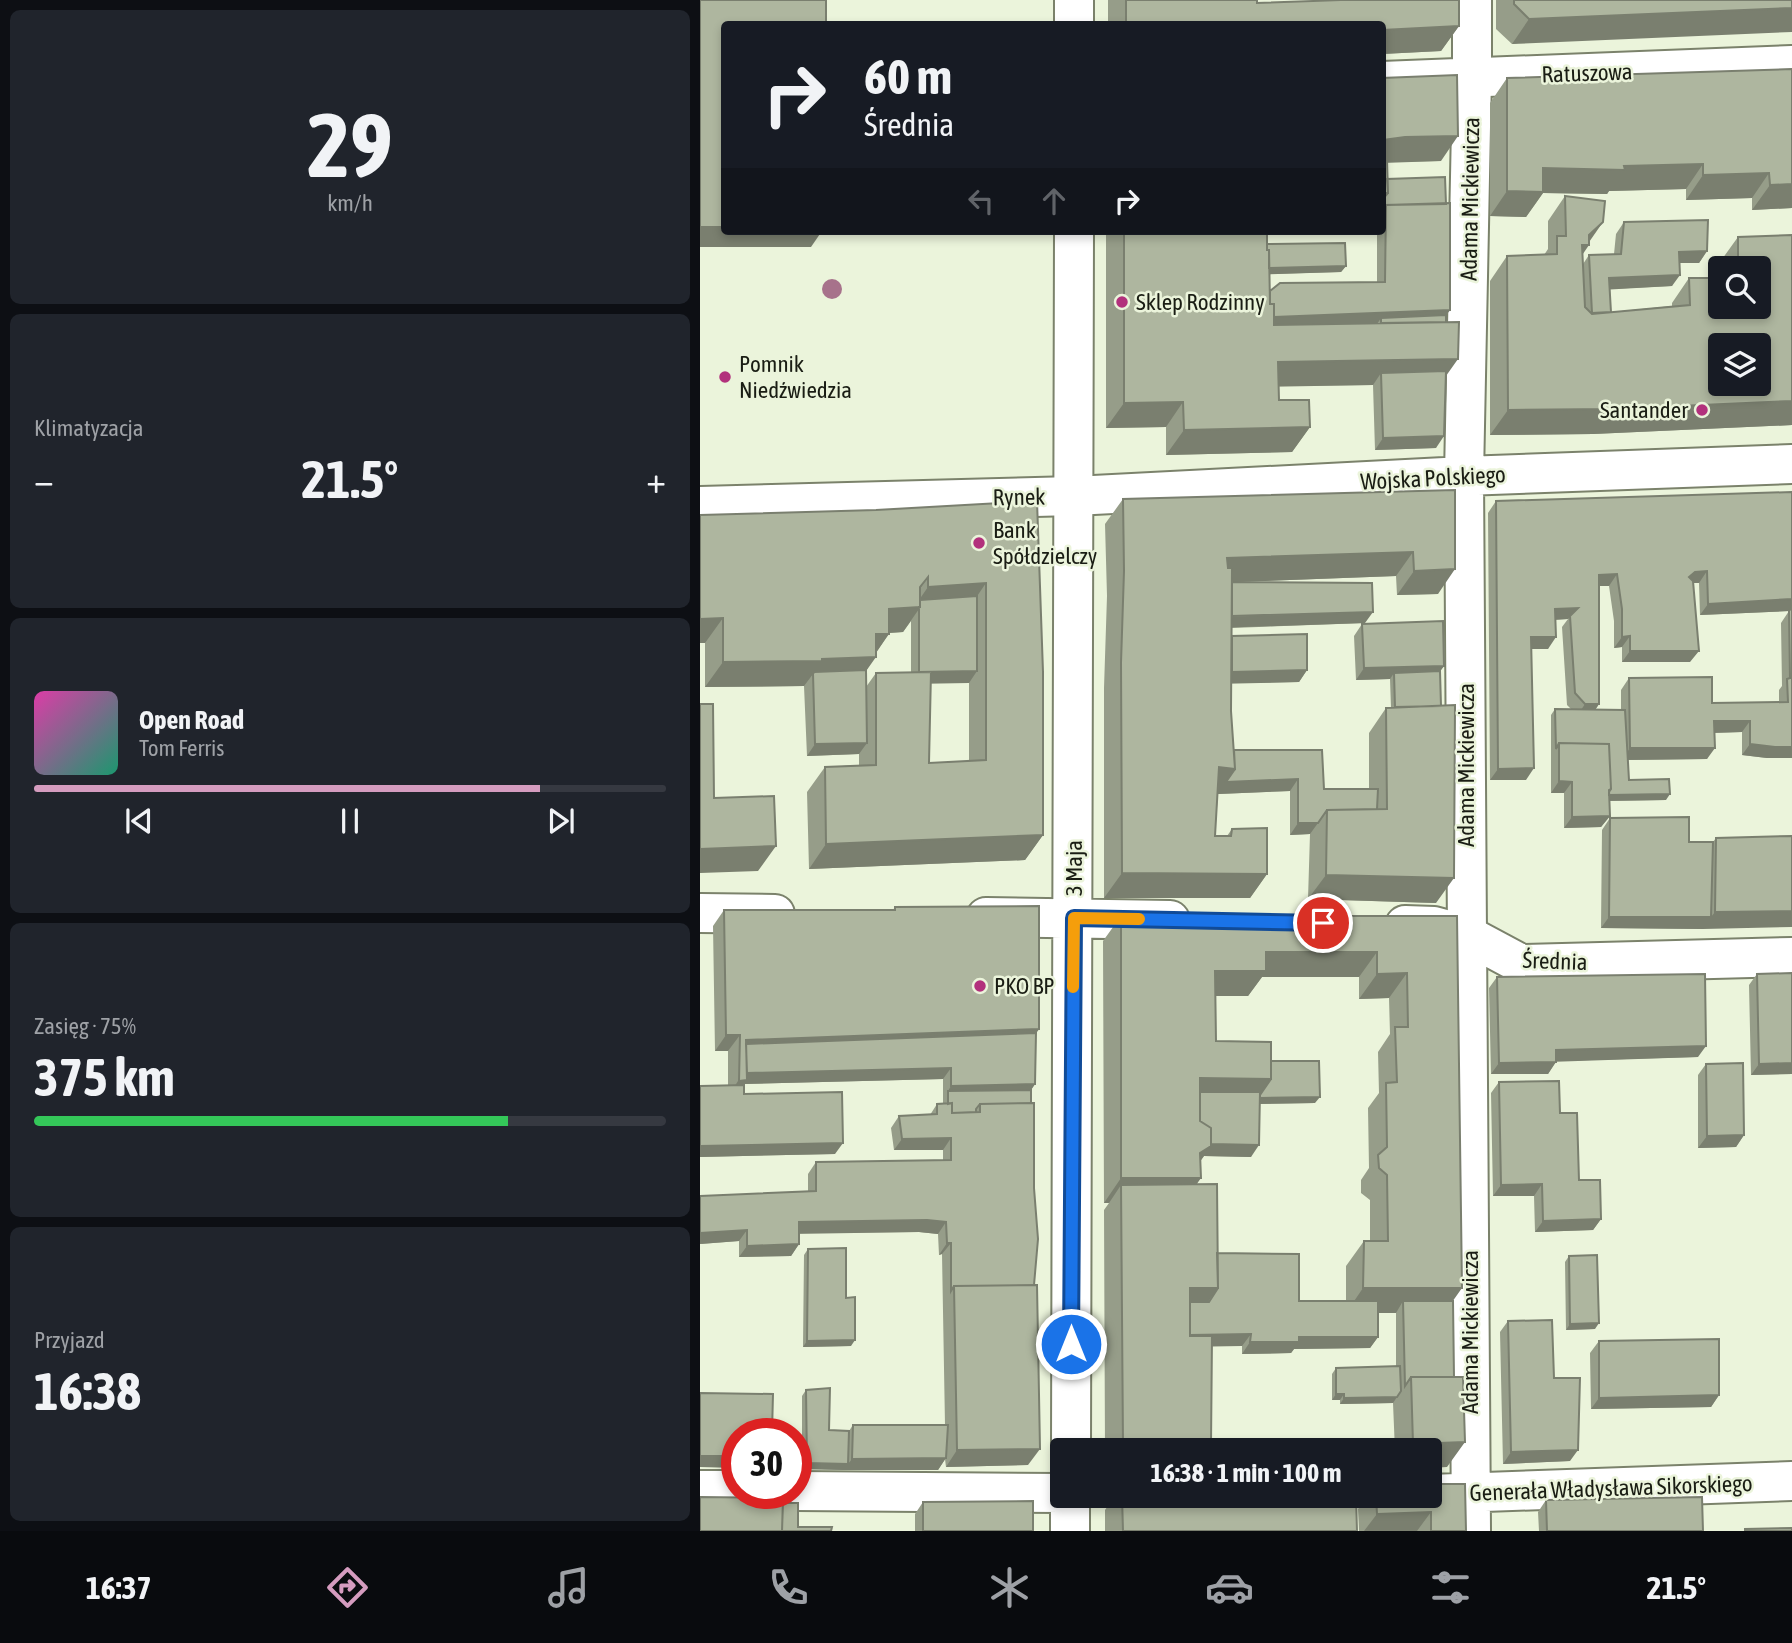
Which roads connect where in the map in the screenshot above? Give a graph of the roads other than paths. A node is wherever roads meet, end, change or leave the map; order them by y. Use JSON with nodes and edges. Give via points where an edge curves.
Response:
{"nodes":[{"id":1,"x":1074,"y":0,"type":"edge"},
{"id":2,"x":1472,"y":0,"type":"edge"},
{"id":3,"x":1074,"y":21,"type":"edge"},
{"id":4,"x":1792,"y":65,"type":"edge"},
{"id":5,"x":1472,"y":77,"type":"junction"},
{"id":6,"x":1386,"y":81,"type":"edge"},
{"id":7,"x":1074,"y":235,"type":"edge"},
{"id":8,"x":1792,"y":464,"type":"edge"},
{"id":9,"x":1464,"y":476,"type":"junction"},
{"id":10,"x":1074,"y":496,"type":"junction"},
{"id":11,"x":700,"y":506,"type":"edge"},
{"id":12,"x":700,"y":913,"type":"edge"},
{"id":13,"x":811,"y":915,"type":"edge"},
{"id":14,"x":949,"y":916,"type":"edge"},
{"id":15,"x":1074,"y":918,"type":"junction"},
{"id":16,"x":1198,"y":921,"type":"edge"},
{"id":17,"x":1364,"y":924,"type":"edge"},
{"id":18,"x":1467,"y":935,"type":"junction"},
{"id":19,"x":1792,"y":957,"type":"edge"},
{"id":20,"x":1071,"y":1438,"type":"edge"},
{"id":21,"x":1792,"y":1481,"type":"edge"},
{"id":22,"x":700,"y":1490,"type":"edge"},
{"id":23,"x":721,"y":1490,"type":"edge"},
{"id":24,"x":812,"y":1491,"type":"edge"},
{"id":25,"x":1050,"y":1493,"type":"edge"},
{"id":26,"x":1442,"y":1500,"type":"edge"},
{"id":27,"x":1070,"y":1508,"type":"edge"},
{"id":28,"x":1471,"y":1513,"type":"edge"},
{"id":29,"x":1070,"y":1531,"type":"edge"}],
"edges":[{"from":1,"to":3,"type":"street"},
{"from":2,"to":5,"type":"street","name":"Adama Mickiewicza"},
{"from":4,"to":5,"type":"street","name":"Ratuszowa"},
{"from":5,"to":6,"type":"street","name":"Ratuszowa"},
{"from":5,"to":9,"type":"street","name":"Adama Mickiewicza"},
{"from":7,"to":10,"type":"street","name":"Rynek"},
{"from":8,"to":9,"type":"street","name":"Wojska Polskiego"},
{"from":9,"to":10,"type":"street","name":"Wojska Polskiego"},
{"from":9,"to":18,"type":"street","name":"Adama Mickiewicza"},
{"from":10,"to":11,"type":"street","name":"Rynek"},
{"from":10,"to":15,"type":"street","name":"3 Maja"},
{"from":12,"to":13,"type":"street"},
{"from":14,"to":15,"type":"street"},
{"from":15,"to":16,"type":"street"},
{"from":15,"to":20,"type":"street","name":"3 Maja"},
{"from":17,"to":18,"type":"street","name":"Średnia","via":[[1434,926]]},
{"from":18,"to":19,"type":"street","name":"Średnia","via":[[1521,964]]},
{"from":18,"to":28,"type":"street","name":"Adama Mickiewicza"},
{"from":21,"to":28,"type":"street","name":"Generała Władysława Sikorskiego"},
{"from":22,"to":23,"type":"street"},
{"from":24,"to":25,"type":"street"},
{"from":26,"to":28,"type":"street","name":"Generała Władysława Sikorskiego"},
{"from":27,"to":29,"type":"street"}]}
